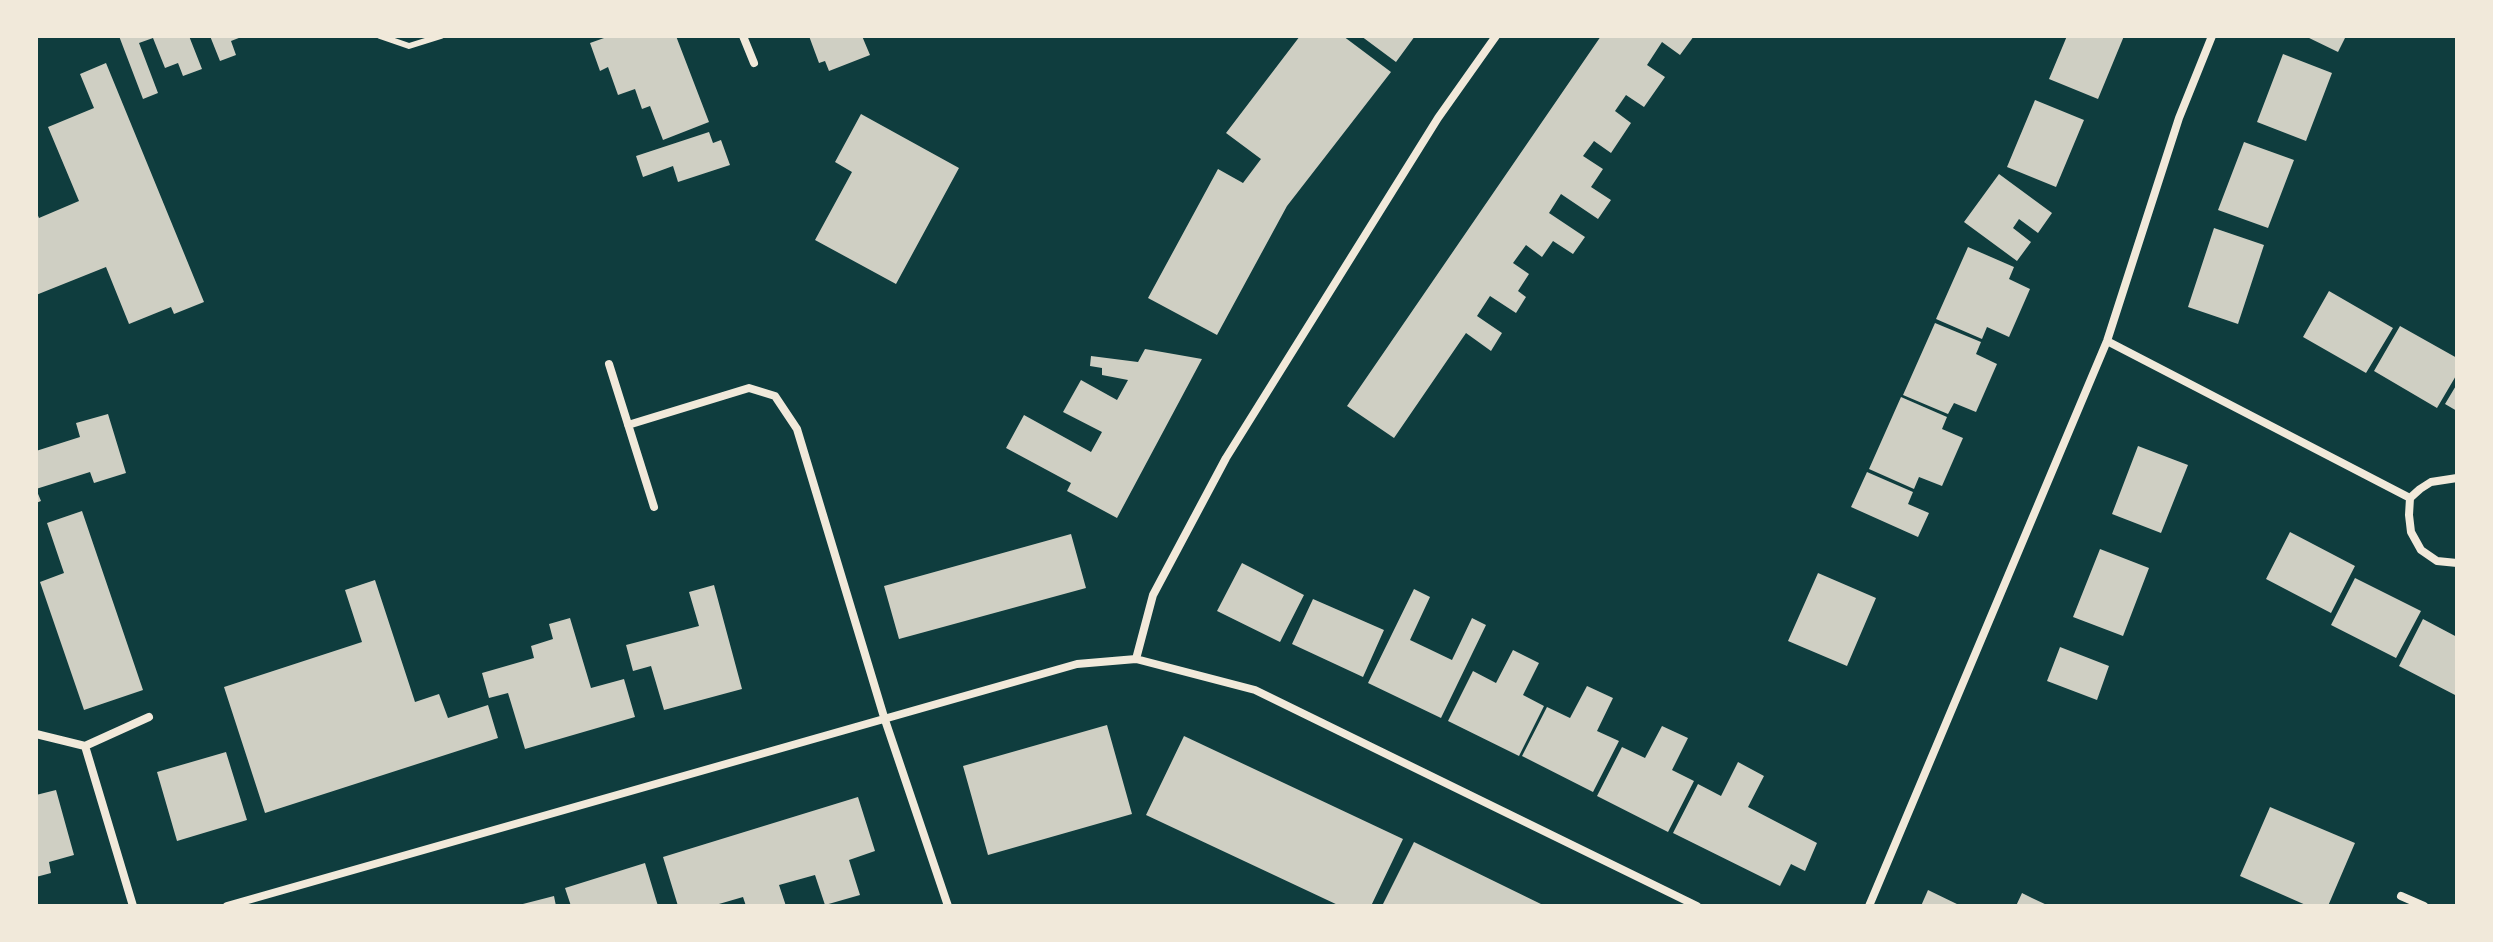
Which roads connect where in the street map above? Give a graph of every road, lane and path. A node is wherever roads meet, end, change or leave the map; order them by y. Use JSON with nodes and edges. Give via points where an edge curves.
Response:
{"nodes":[{"id":1,"x":380,"y":36,"type":"edge"},
{"id":2,"x":441,"y":36,"type":"edge"},
{"id":3,"x":743,"y":36,"type":"edge"},
{"id":4,"x":1496,"y":36,"type":"edge"},
{"id":5,"x":2212,"y":36,"type":"edge"},
{"id":6,"x":754,"y":63,"type":"dead end"},
{"id":7,"x":2107,"y":341,"type":"junction"},
{"id":8,"x":609,"y":364,"type":"dead end"},
{"id":9,"x":628,"y":425,"type":"junction"},
{"id":10,"x":2457,"y":478,"type":"edge"},
{"id":11,"x":2410,"y":498,"type":"junction"},
{"id":12,"x":654,"y":507,"type":"dead end"},
{"id":13,"x":2457,"y":563,"type":"edge"},
{"id":14,"x":1136,"y":659,"type":"junction"},
{"id":15,"x":149,"y":717,"type":"dead end"},
{"id":16,"x":884,"y":717,"type":"junction"},
{"id":17,"x":36,"y":734,"type":"edge"},
{"id":18,"x":85,"y":746,"type":"junction"},
{"id":19,"x":2401,"y":896,"type":"dead end"},
{"id":20,"x":133,"y":906,"type":"edge"},
{"id":21,"x":227,"y":906,"type":"edge"},
{"id":22,"x":948,"y":906,"type":"edge"},
{"id":23,"x":1697,"y":906,"type":"edge"},
{"id":24,"x":1869,"y":906,"type":"edge"},
{"id":25,"x":2424,"y":906,"type":"edge"}],
"edges":[{"from":1,"to":2,"type":"lane","via":[[409,46]]},
{"from":3,"to":6,"type":"street"},
{"from":4,"to":14,"type":"street","via":[[1438,118],[1226,458],[1153,595]]},
{"from":5,"to":7,"type":"street","via":[[2179,118]]},
{"from":7,"to":11,"type":"street"},
{"from":7,"to":24,"type":"street"},
{"from":8,"to":9,"type":"street"},
{"from":9,"to":12,"type":"street"},
{"from":9,"to":16,"type":"street","via":[[749,388],[775,396],[797,429]]},
{"from":10,"to":11,"type":"street","via":[[2431,482]]},
{"from":11,"to":13,"type":"street","via":[[2411,532],[2421,550],[2437,561]]},
{"from":14,"to":16,"type":"street","via":[[1077,664]]},
{"from":14,"to":23,"type":"street","via":[[1255,690]]},
{"from":15,"to":18,"type":"street"},
{"from":16,"to":21,"type":"street"},
{"from":16,"to":22,"type":"street"},
{"from":17,"to":18,"type":"street"},
{"from":18,"to":20,"type":"street"},
{"from":19,"to":25,"type":"street"}]}
